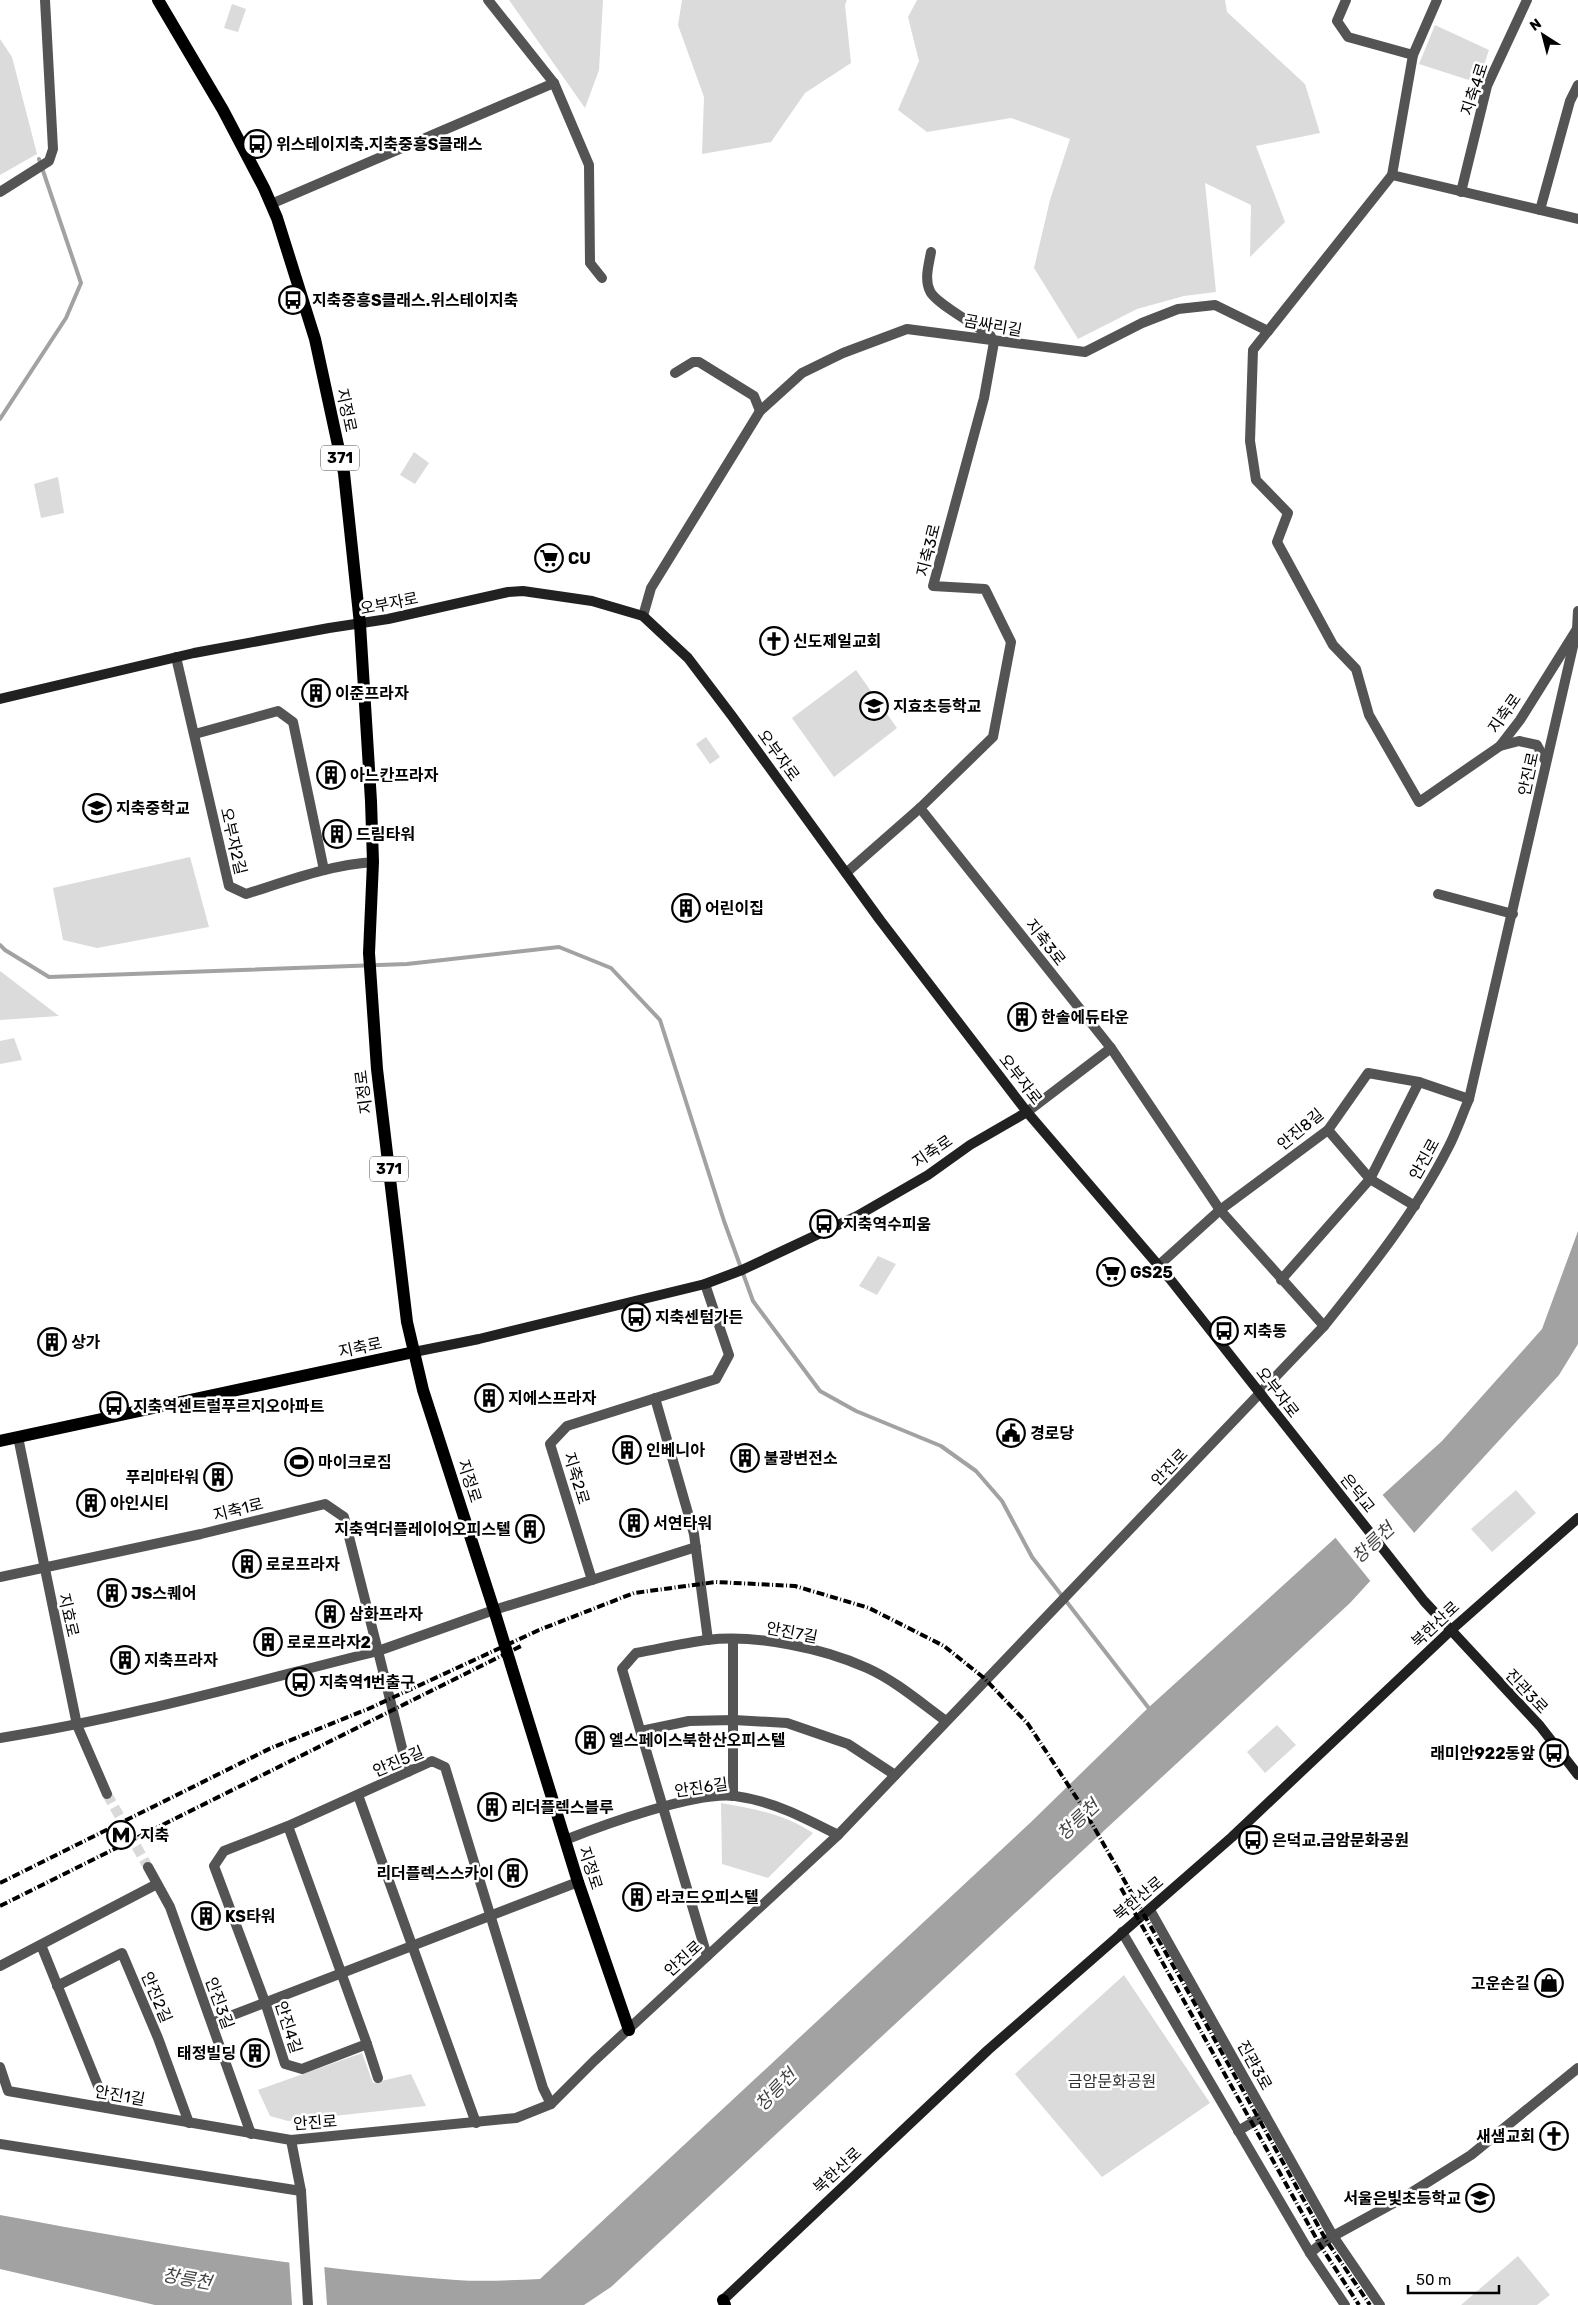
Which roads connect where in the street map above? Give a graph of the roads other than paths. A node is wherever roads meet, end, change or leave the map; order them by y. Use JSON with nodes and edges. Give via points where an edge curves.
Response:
{"nodes":[{"id":1,"x":45,"y":0,"type":"edge"},
{"id":2,"x":158,"y":0,"type":"edge"},
{"id":3,"x":488,"y":0,"type":"edge"},
{"id":4,"x":1346,"y":0,"type":"edge"},
{"id":5,"x":1437,"y":0,"type":"edge"},
{"id":6,"x":1527,"y":0,"type":"edge"},
{"id":7,"x":1413,"y":55,"type":"junction"},
{"id":8,"x":554,"y":83,"type":"junction"},
{"id":9,"x":1578,"y":85,"type":"edge"},
{"id":10,"x":1392,"y":175,"type":"junction"},
{"id":11,"x":0,"y":192,"type":"edge"},
{"id":12,"x":1461,"y":192,"type":"junction"},
{"id":13,"x":271,"y":204,"type":"junction"},
{"id":14,"x":1540,"y":210,"type":"junction"},
{"id":15,"x":1578,"y":219,"type":"edge"},
{"id":16,"x":932,"y":252,"type":"dead end"},
{"id":17,"x":602,"y":278,"type":"dead end"},
{"id":18,"x":1268,"y":331,"type":"junction"},
{"id":19,"x":994,"y":342,"type":"junction"},
{"id":20,"x":675,"y":373,"type":"dead end"},
{"id":21,"x":760,"y":411,"type":"junction"},
{"id":22,"x":1578,"y":611,"type":"edge"},
{"id":23,"x":643,"y":616,"type":"junction"},
{"id":24,"x":360,"y":624,"type":"junction"},
{"id":25,"x":1577,"y":630,"type":"junction"},
{"id":26,"x":176,"y":657,"type":"junction"},
{"id":27,"x":0,"y":699,"type":"edge"},
{"id":28,"x":195,"y":734,"type":"junction"},
{"id":29,"x":1500,"y":746,"type":"junction"},
{"id":30,"x":1546,"y":762,"type":"junction"},
{"id":31,"x":920,"y":808,"type":"junction"},
{"id":32,"x":373,"y":862,"type":"junction"},
{"id":33,"x":324,"y":870,"type":"junction"},
{"id":34,"x":846,"y":873,"type":"junction"},
{"id":35,"x":1438,"y":894,"type":"dead end"},
{"id":36,"x":1513,"y":914,"type":"junction"},
{"id":37,"x":1111,"y":1048,"type":"junction"},
{"id":38,"x":1419,"y":1082,"type":"junction"},
{"id":39,"x":1469,"y":1099,"type":"junction"},
{"id":40,"x":1027,"y":1112,"type":"junction"},
{"id":41,"x":1328,"y":1130,"type":"junction"},
{"id":42,"x":1370,"y":1179,"type":"junction"},
{"id":43,"x":1415,"y":1206,"type":"junction"},
{"id":44,"x":1220,"y":1210,"type":"junction"},
{"id":45,"x":1158,"y":1266,"type":"junction"},
{"id":46,"x":1281,"y":1280,"type":"junction"},
{"id":47,"x":705,"y":1284,"type":"junction"},
{"id":48,"x":1324,"y":1326,"type":"junction"},
{"id":49,"x":414,"y":1352,"type":"junction"},
{"id":50,"x":1260,"y":1394,"type":"junction"},
{"id":51,"x":655,"y":1398,"type":"junction"},
{"id":52,"x":1291,"y":1434,"type":"joint"},
{"id":53,"x":18,"y":1437,"type":"junction"},
{"id":54,"x":0,"y":1442,"type":"edge"},
{"id":55,"x":1578,"y":1518,"type":"edge"},
{"id":56,"x":696,"y":1547,"type":"junction"},
{"id":57,"x":44,"y":1568,"type":"junction"},
{"id":58,"x":0,"y":1577,"type":"edge"},
{"id":59,"x":592,"y":1580,"type":"junction"},
{"id":60,"x":494,"y":1610,"type":"junction"},
{"id":61,"x":1450,"y":1631,"type":"junction"},
{"id":62,"x":708,"y":1640,"type":"junction"},
{"id":63,"x":733,"y":1640,"type":"junction"},
{"id":64,"x":378,"y":1651,"type":"junction"},
{"id":65,"x":734,"y":1720,"type":"junction"},
{"id":66,"x":946,"y":1721,"type":"junction"},
{"id":67,"x":77,"y":1724,"type":"junction"},
{"id":68,"x":641,"y":1731,"type":"junction"},
{"id":69,"x":0,"y":1738,"type":"edge"},
{"id":70,"x":408,"y":1772,"type":"junction"},
{"id":71,"x":895,"y":1775,"type":"junction"},
{"id":72,"x":1578,"y":1775,"type":"edge"},
{"id":73,"x":107,"y":1794,"type":"tunnel mouth"},
{"id":74,"x":358,"y":1795,"type":"junction"},
{"id":75,"x":733,"y":1796,"type":"junction"},
{"id":76,"x":665,"y":1807,"type":"junction"},
{"id":77,"x":288,"y":1826,"type":"junction"},
{"id":78,"x":838,"y":1835,"type":"junction"},
{"id":79,"x":565,"y":1840,"type":"junction"},
{"id":80,"x":148,"y":1867,"type":"tunnel mouth"},
{"id":81,"x":578,"y":1882,"type":"junction"},
{"id":82,"x":158,"y":1884,"type":"junction"},
{"id":83,"x":1150,"y":1910,"type":"junction"},
{"id":84,"x":491,"y":1916,"type":"junction"},
{"id":85,"x":1122,"y":1932,"type":"junction"},
{"id":86,"x":40,"y":1945,"type":"junction"},
{"id":87,"x":413,"y":1946,"type":"junction"},
{"id":88,"x":708,"y":1956,"type":"junction"},
{"id":89,"x":0,"y":1966,"type":"edge"},
{"id":90,"x":341,"y":1974,"type":"junction"},
{"id":91,"x":57,"y":1986,"type":"junction"},
{"id":92,"x":265,"y":2002,"type":"junction"},
{"id":93,"x":212,"y":2023,"type":"junction"},
{"id":94,"x":629,"y":2030,"type":"junction"},
{"id":95,"x":367,"y":2044,"type":"junction"},
{"id":96,"x":0,"y":2066,"type":"edge"},
{"id":97,"x":1578,"y":2068,"type":"edge"},
{"id":98,"x":378,"y":2078,"type":"dead end"},
{"id":99,"x":551,"y":2104,"type":"junction"},
{"id":100,"x":107,"y":2108,"type":"junction"},
{"id":101,"x":1265,"y":2115,"type":"junction"},
{"id":102,"x":189,"y":2123,"type":"junction"},
{"id":103,"x":476,"y":2123,"type":"junction"},
{"id":104,"x":1238,"y":2130,"type":"junction"},
{"id":105,"x":251,"y":2134,"type":"junction"},
{"id":106,"x":291,"y":2140,"type":"junction"},
{"id":107,"x":0,"y":2144,"type":"edge"},
{"id":108,"x":302,"y":2191,"type":"junction"},
{"id":109,"x":1333,"y":2236,"type":"junction"},
{"id":110,"x":1310,"y":2253,"type":"junction"},
{"id":111,"x":721,"y":2303,"type":"edge"},
{"id":112,"x":308,"y":2305,"type":"edge"},
{"id":113,"x":1345,"y":2305,"type":"edge"},
{"id":114,"x":1380,"y":2305,"type":"edge"}],
"edges":[{"from":1,"to":11,"type":"street","via":[[53,149],[48,161]]},
{"from":2,"to":13,"type":"main road","name":"지정로","number":"371","via":[[223,110]]},
{"from":3,"to":8,"type":"street"},
{"from":4,"to":7,"type":"street","via":[[1337,21],[1348,37]]},
{"from":5,"to":7,"type":"street"},
{"from":6,"to":12,"type":"street","name":"지축4로","via":[[1487,86]]},
{"from":7,"to":10,"type":"street"},
{"from":8,"to":13,"type":"street"},
{"from":8,"to":17,"type":"street","via":[[589,165],[590,263]]},
{"from":9,"to":14,"type":"street","via":[[1570,101]]},
{"from":10,"to":12,"type":"street"},
{"from":10,"to":18,"type":"street"},
{"from":12,"to":14,"type":"street"},
{"from":13,"to":24,"type":"main road","name":"지정로","number":"371","via":[[315,339],[344,473]]},
{"from":14,"to":15,"type":"street"},
{"from":16,"to":19,"type":"street","via":[[928,268],[930,291],[990,335]]},
{"from":18,"to":19,"type":"street","name":"곰싸리길","via":[[1215,305],[1178,309],[1085,352]]},
{"from":18,"to":29,"type":"street","name":"지축로","via":[[1253,350],[1250,441],[1256,480],[1288,513],[1276,542],[1333,645],[1356,668],[1369,715],[1419,802]]},
{"from":19,"to":21,"type":"street","name":"곰싸리길","via":[[967,335],[907,329],[843,353],[802,373]]},
{"from":19,"to":31,"type":"street","name":"지축3로","via":[[984,398],[933,586],[985,589],[1011,642],[993,737]]},
{"from":20,"to":21,"type":"street","via":[[699,362],[754,396]]},
{"from":21,"to":23,"type":"street","name":"곰싸리길","via":[[651,588]]},
{"from":22,"to":25,"type":"street","name":"지축로"},
{"from":23,"to":24,"type":"main road","name":"오부자로","via":[[592,601],[523,591]]},
{"from":23,"to":34,"type":"main road","name":"오부자로","via":[[688,658]]},
{"from":24,"to":26,"type":"main road","name":"오부자로"},
{"from":24,"to":32,"type":"main road","name":"지정로","number":"371"},
{"from":25,"to":29,"type":"street","name":"지축로"},
{"from":25,"to":30,"type":"street","name":"안진로"},
{"from":26,"to":27,"type":"main road","name":"오부자로"},
{"from":26,"to":28,"type":"street","name":"오부자2길"},
{"from":28,"to":33,"type":"street","via":[[278,711],[293,722]]},
{"from":28,"to":33,"type":"street","name":"오부자2길","via":[[229,886],[246,894]]},
{"from":29,"to":30,"type":"street","via":[[1519,741],[1537,745]]},
{"from":30,"to":36,"type":"street","name":"안진로"},
{"from":31,"to":34,"type":"street","name":"지축3로"},
{"from":31,"to":37,"type":"street","name":"지축3로"},
{"from":32,"to":33,"type":"street","name":"오부자2길"},
{"from":32,"to":49,"type":"main road","name":"지정로","number":"371","via":[[369,953],[379,1092],[407,1322]]},
{"from":34,"to":40,"type":"main road","name":"오부자로"},
{"from":35,"to":36,"type":"street"},
{"from":36,"to":39,"type":"street","name":"안진로"},
{"from":37,"to":40,"type":"street","name":"지축로"},
{"from":37,"to":44,"type":"street"},
{"from":38,"to":39,"type":"street","name":"안진8길"},
{"from":38,"to":41,"type":"street","name":"안진8길","via":[[1368,1073]]},
{"from":38,"to":42,"type":"street"},
{"from":39,"to":43,"type":"street","name":"안진로","via":[[1448,1148]]},
{"from":40,"to":45,"type":"main road","name":"오부자로"},
{"from":40,"to":47,"type":"main road","name":"지축로","via":[[857,1216],[760,1263]]},
{"from":41,"to":42,"type":"street"},
{"from":41,"to":44,"type":"street","name":"안진8길"},
{"from":42,"to":43,"type":"street"},
{"from":42,"to":46,"type":"street"},
{"from":43,"to":48,"type":"street","name":"안진로"},
{"from":44,"to":45,"type":"street","name":"안진8길"},
{"from":44,"to":46,"type":"street"},
{"from":45,"to":50,"type":"main road","name":"오부자로"},
{"from":46,"to":48,"type":"street"},
{"from":47,"to":49,"type":"main road","name":"지축로"},
{"from":47,"to":51,"type":"street","name":"지축2로","via":[[729,1356],[716,1379]]},
{"from":48,"to":50,"type":"street","name":"안진로"},
{"from":49,"to":53,"type":"main road","name":"지축로"},
{"from":49,"to":60,"type":"main road","name":"지정로","via":[[423,1390]]},
{"from":50,"to":52,"type":"main road","name":"오부자로"},
{"from":50,"to":66,"type":"street","name":"안진로"},
{"from":51,"to":56,"type":"street"},
{"from":51,"to":59,"type":"street","name":"지축2로","via":[[567,1426],[550,1444]]},
{"from":52,"to":61,"type":"main road","name":"은덕교"},
{"from":53,"to":54,"type":"main road","name":"지축로"},
{"from":53,"to":57,"type":"street","name":"지효로"},
{"from":55,"to":61,"type":"main road","name":"북한산로"},
{"from":56,"to":59,"type":"street"},
{"from":56,"to":62,"type":"street"},
{"from":57,"to":58,"type":"street","name":"지축1로"},
{"from":57,"to":64,"type":"street","name":"지축1로","via":[[325,1504],[344,1516]]},
{"from":57,"to":67,"type":"street","name":"지효로"},
{"from":59,"to":60,"type":"street"},
{"from":60,"to":64,"type":"street"},
{"from":60,"to":79,"type":"main road","name":"지정로"},
{"from":61,"to":72,"type":"main road","name":"진관3로","via":[[1540,1726]]},
{"from":61,"to":83,"type":"main road","name":"북한산로"},
{"from":62,"to":63,"type":"street","name":"안진7길"},
{"from":62,"to":68,"type":"street","name":"안진7길","via":[[636,1653],[622,1670]]},
{"from":63,"to":65,"type":"street"},
{"from":63,"to":66,"type":"street","name":"안진7길","via":[[758,1640],[816,1651],[867,1668]]},
{"from":64,"to":67,"type":"street"},
{"from":64,"to":70,"type":"street","name":"지축1로"},
{"from":65,"to":68,"type":"street","via":[[689,1721]]},
{"from":65,"to":71,"type":"street","via":[[787,1723],[848,1744]]},
{"from":65,"to":75,"type":"street"},
{"from":66,"to":71,"type":"street","name":"안진로"},
{"from":67,"to":69,"type":"street"},
{"from":67,"to":73,"type":"street","name":"지효로"},
{"from":68,"to":76,"type":"street"},
{"from":70,"to":74,"type":"street","name":"안진5길"},
{"from":70,"to":84,"type":"street","name":"안진5길","via":[[432,1760],[446,1767]]},
{"from":71,"to":78,"type":"street","name":"안진로"},
{"from":74,"to":77,"type":"street"},
{"from":74,"to":87,"type":"street","name":"안진5길"},
{"from":75,"to":76,"type":"street","name":"안진6길"},
{"from":75,"to":78,"type":"street","name":"안진6길","via":[[795,1812]]},
{"from":76,"to":79,"type":"street","name":"안진6길"},
{"from":76,"to":88,"type":"street"},
{"from":77,"to":90,"type":"street"},
{"from":77,"to":92,"type":"street","name":"안진4길","via":[[224,1851],[214,1866]]},
{"from":78,"to":88,"type":"street","name":"안진로"},
{"from":79,"to":81,"type":"main road","name":"지정로"},
{"from":80,"to":82,"type":"street"},
{"from":81,"to":84,"type":"street"},
{"from":81,"to":94,"type":"main road","name":"지정로"},
{"from":82,"to":86,"type":"street"},
{"from":82,"to":93,"type":"street","name":"안진3길"},
{"from":83,"to":85,"type":"main road","name":"북한산로"},
{"from":83,"to":101,"type":"street","name":"진관3로"},
{"from":84,"to":87,"type":"street"},
{"from":84,"to":99,"type":"street","name":"안진5길","via":[[543,2088]]},
{"from":85,"to":104,"type":"street"},
{"from":85,"to":111,"type":"main road","name":"북한산로","via":[[988,2050]]},
{"from":86,"to":89,"type":"street"},
{"from":86,"to":91,"type":"street"},
{"from":87,"to":90,"type":"street"},
{"from":87,"to":103,"type":"street","name":"안진5길"},
{"from":88,"to":94,"type":"street","name":"안진로"},
{"from":90,"to":92,"type":"street"},
{"from":90,"to":95,"type":"street"},
{"from":91,"to":100,"type":"street"},
{"from":91,"to":102,"type":"street","name":"안진2길","via":[[122,1953]]},
{"from":92,"to":93,"type":"street"},
{"from":92,"to":95,"type":"street","name":"안진4길","via":[[286,2064],[302,2069]]},
{"from":93,"to":105,"type":"street","name":"안진3길"},
{"from":94,"to":99,"type":"street","name":"안진로"},
{"from":95,"to":98,"type":"street"},
{"from":96,"to":100,"type":"street","name":"안진1길","via":[[8,2091]]},
{"from":97,"to":109,"type":"street","via":[[1470,2154],[1401,2199]]},
{"from":99,"to":103,"type":"street","name":"안진로","via":[[516,2118]]},
{"from":100,"to":102,"type":"street","name":"안진1길"},
{"from":101,"to":104,"type":"street"},
{"from":101,"to":109,"type":"street","name":"진관3로"},
{"from":102,"to":105,"type":"street","name":"안진1길"},
{"from":103,"to":106,"type":"street","name":"안진로"},
{"from":104,"to":110,"type":"street"},
{"from":105,"to":106,"type":"street","name":"안진로"},
{"from":106,"to":108,"type":"street"},
{"from":107,"to":108,"type":"street"},
{"from":108,"to":112,"type":"street"},
{"from":109,"to":110,"type":"street"},
{"from":109,"to":114,"type":"street","name":"진관3로"},
{"from":110,"to":113,"type":"street"}]}
